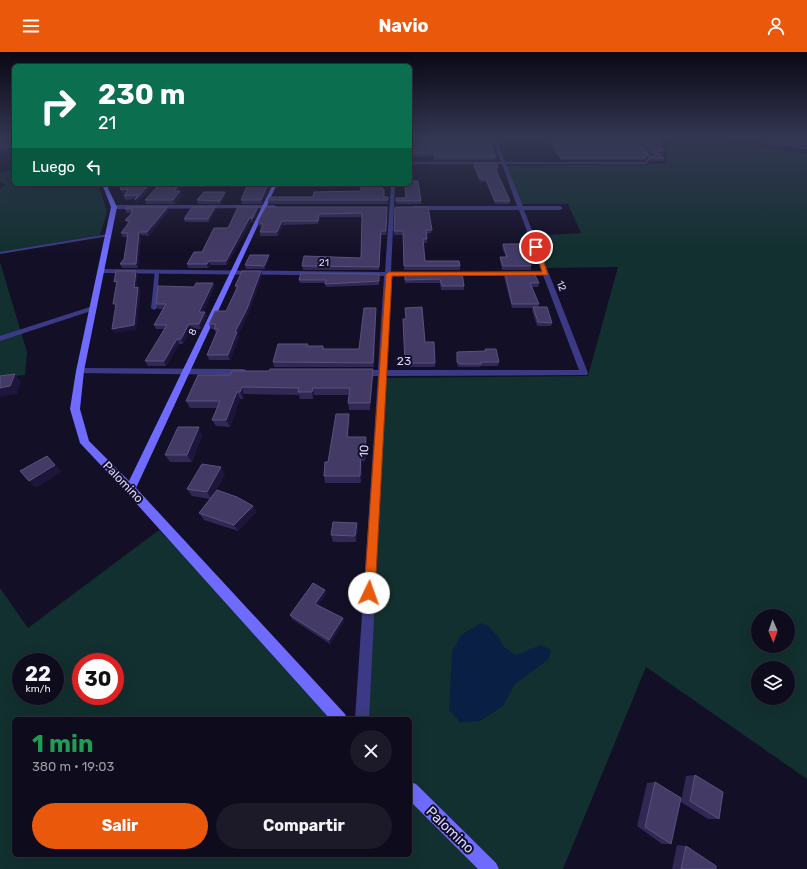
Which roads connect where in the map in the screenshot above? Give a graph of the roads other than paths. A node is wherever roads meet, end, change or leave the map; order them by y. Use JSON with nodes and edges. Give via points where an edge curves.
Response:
{"nodes":[{"id":1,"x":508,"y":176,"type":"edge"},
{"id":2,"x":105,"y":186,"type":"edge"},
{"id":3,"x":274,"y":186,"type":"edge"},
{"id":4,"x":392,"y":186,"type":"edge"},
{"id":5,"x":144,"y":201,"type":"edge"},
{"id":6,"x":114,"y":207,"type":"junction"},
{"id":7,"x":139,"y":207,"type":"junction"},
{"id":8,"x":264,"y":207,"type":"junction"},
{"id":9,"x":280,"y":207,"type":"edge"},
{"id":10,"x":406,"y":208,"type":"edge"},
{"id":11,"x":521,"y":208,"type":"junction"},
{"id":12,"x":560,"y":208,"type":"dead end"},
{"id":13,"x":108,"y":236,"type":"junction"},
{"id":14,"x":0,"y":253,"type":"edge"},
{"id":15,"x":101,"y":271,"type":"junction"},
{"id":16,"x":157,"y":271,"type":"junction"},
{"id":17,"x":233,"y":272,"type":"junction"},
{"id":18,"x":546,"y":273,"type":"junction"},
{"id":19,"x":389,"y":274,"type":"junction"},
{"id":20,"x":428,"y":274,"type":"edge"},
{"id":21,"x":444,"y":274,"type":"edge"},
{"id":22,"x":154,"y":308,"type":"dead end"},
{"id":23,"x":93,"y":309,"type":"junction"},
{"id":24,"x":0,"y":339,"type":"edge"},
{"id":25,"x":80,"y":371,"type":"junction"},
{"id":26,"x":186,"y":372,"type":"junction"},
{"id":27,"x":256,"y":372,"type":"edge"},
{"id":28,"x":350,"y":372,"type":"edge"},
{"id":29,"x":382,"y":373,"type":"junction"},
{"id":30,"x":584,"y":374,"type":"joint"},
{"id":31,"x":130,"y":489,"type":"junction"},
{"id":32,"x":338,"y":717,"type":"edge"},
{"id":33,"x":362,"y":717,"type":"edge"},
{"id":34,"x":412,"y":792,"type":"edge"},
{"id":35,"x":490,"y":869,"type":"edge"}],
"edges":[{"from":1,"to":11,"type":"street","name":"12"},
{"from":2,"to":6,"type":"street"},
{"from":3,"to":8,"type":"street","name":"8"},
{"from":4,"to":19,"type":"street","name":"10"},
{"from":5,"to":7,"type":"street"},
{"from":6,"to":7,"type":"street"},
{"from":6,"to":13,"type":"street","name":"Palomino"},
{"from":7,"to":8,"type":"street"},
{"from":8,"to":9,"type":"street"},
{"from":8,"to":17,"type":"street","name":"8"},
{"from":10,"to":11,"type":"street"},
{"from":11,"to":12,"type":"street"},
{"from":11,"to":18,"type":"street","name":"12"},
{"from":13,"to":14,"type":"lane"},
{"from":13,"to":15,"type":"street","name":"Palomino"},
{"from":15,"to":16,"type":"street","name":"21"},
{"from":15,"to":23,"type":"street","name":"Palomino"},
{"from":16,"to":17,"type":"street","name":"21"},
{"from":16,"to":22,"type":"lane"},
{"from":17,"to":19,"type":"street","name":"21"},
{"from":17,"to":26,"type":"street","name":"8"},
{"from":18,"to":21,"type":"street"},
{"from":18,"to":30,"type":"street","name":"12"},
{"from":19,"to":20,"type":"street","name":"21"},
{"from":19,"to":29,"type":"street","name":"10"},
{"from":23,"to":24,"type":"street"},
{"from":23,"to":25,"type":"street","name":"Palomino"},
{"from":25,"to":26,"type":"street"},
{"from":25,"to":31,"type":"street","name":"Palomino","via":[[75,409],[85,443]]},
{"from":26,"to":27,"type":"street"},
{"from":26,"to":31,"type":"street","name":"8"},
{"from":28,"to":29,"type":"street","name":"23"},
{"from":29,"to":30,"type":"street","name":"23"},
{"from":29,"to":33,"type":"street","name":"10"},
{"from":31,"to":32,"type":"street","name":"Palomino"},
{"from":34,"to":35,"type":"street","name":"Palomino"}]}
